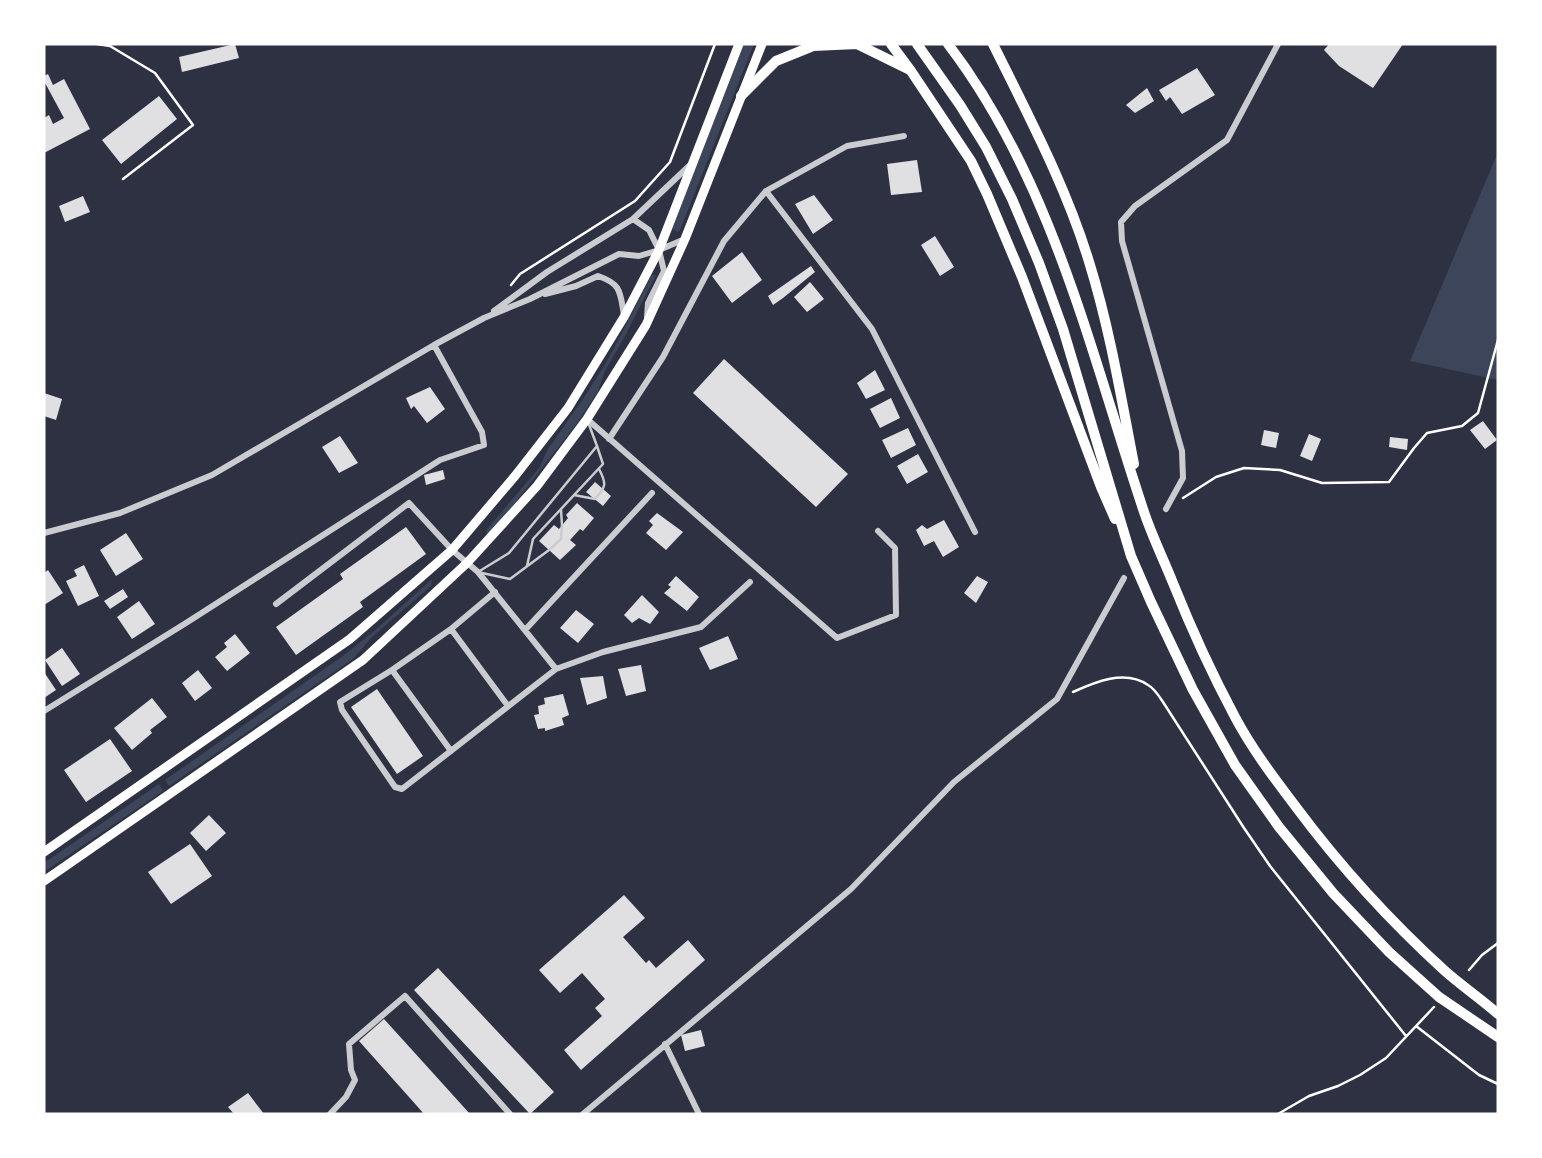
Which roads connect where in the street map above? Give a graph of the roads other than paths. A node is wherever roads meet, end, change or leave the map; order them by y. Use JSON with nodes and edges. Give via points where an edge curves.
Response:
{"nodes":[{"id":1,"x":739,"y":44,"type":"edge"},
{"id":2,"x":762,"y":44,"type":"edge"},
{"id":3,"x":891,"y":44,"type":"edge"},
{"id":4,"x":917,"y":44,"type":"edge"},
{"id":5,"x":948,"y":44,"type":"edge"},
{"id":6,"x":993,"y":44,"type":"edge"},
{"id":7,"x":1278,"y":44,"type":"edge"},
{"id":8,"x":911,"y":71,"type":"junction"},
{"id":9,"x":741,"y":96,"type":"junction"},
{"id":10,"x":904,"y":136,"type":"dead end"},
{"id":11,"x":691,"y":165,"type":"junction"},
{"id":12,"x":766,"y":191,"type":"junction"},
{"id":13,"x":633,"y":219,"type":"junction"},
{"id":14,"x":685,"y":239,"type":"junction"},
{"id":15,"x":659,"y":250,"type":"junction"},
{"id":16,"x":530,"y":299,"type":"junction"},
{"id":17,"x":624,"y":317,"type":"junction"},
{"id":18,"x":484,"y":318,"type":"junction"},
{"id":19,"x":646,"y":326,"type":"junction"},
{"id":20,"x":434,"y":345,"type":"junction"},
{"id":21,"x":587,"y":419,"type":"junction"},
{"id":22,"x":608,"y":439,"type":"junction"},
{"id":23,"x":597,"y":446,"type":"junction"},
{"id":24,"x":598,"y":469,"type":"junction"},
{"id":25,"x":652,"y":494,"type":"dead end"},
{"id":26,"x":574,"y":495,"type":"junction"},
{"id":27,"x":1166,"y":509,"type":"road end"},
{"id":28,"x":561,"y":510,"type":"junction"},
{"id":29,"x":1144,"y":512,"type":"junction"},
{"id":30,"x":878,"y":531,"type":"dead end"},
{"id":31,"x":975,"y":532,"type":"dead end"},
{"id":32,"x":44,"y":533,"type":"edge"},
{"id":33,"x":452,"y":550,"type":"junction"},
{"id":34,"x":1131,"y":556,"type":"junction"},
{"id":35,"x":467,"y":563,"type":"junction"},
{"id":36,"x":527,"y":566,"type":"junction"},
{"id":37,"x":478,"y":572,"type":"junction"},
{"id":38,"x":1124,"y":578,"type":"dead end"},
{"id":39,"x":750,"y":582,"type":"dead end"},
{"id":40,"x":495,"y":592,"type":"junction"},
{"id":41,"x":276,"y":604,"type":"dead end"},
{"id":42,"x":451,"y":629,"type":"junction"},
{"id":43,"x":526,"y":631,"type":"junction"},
{"id":44,"x":556,"y":669,"type":"junction"},
{"id":45,"x":391,"y":670,"type":"junction"},
{"id":46,"x":508,"y":706,"type":"junction"},
{"id":47,"x":44,"y":711,"type":"edge"},
{"id":48,"x":451,"y":751,"type":"junction"},
{"id":49,"x":44,"y":852,"type":"edge"},
{"id":50,"x":44,"y":881,"type":"edge"},
{"id":51,"x":1498,"y":1013,"type":"edge"},
{"id":52,"x":1498,"y":1037,"type":"edge"},
{"id":53,"x":665,"y":1044,"type":"junction"},
{"id":54,"x":330,"y":1114,"type":"edge"},
{"id":55,"x":510,"y":1114,"type":"edge"},
{"id":56,"x":583,"y":1114,"type":"edge"},
{"id":57,"x":699,"y":1114,"type":"edge"}],
"edges":[{"from":1,"to":11,"type":"main road"},
{"from":2,"to":9,"type":"main road"},
{"from":3,"to":8,"type":"highway"},
{"from":4,"to":34,"type":"highway","via":[[986,147],[1039,263]]},
{"from":5,"to":29,"type":"highway","via":[[1003,127],[1056,244]]},
{"from":6,"to":29,"type":"highway","via":[[1053,168],[1090,264]]},
{"from":7,"to":27,"type":"street","via":[[1227,140],[1135,206],[1121,222],[1122,241],[1182,451],[1184,478]]},
{"from":8,"to":9,"type":"highway","via":[[857,44],[813,46],[776,61]]},
{"from":8,"to":34,"type":"highway","via":[[988,194]]},
{"from":9,"to":14,"type":"main road"},
{"from":10,"to":12,"type":"street","via":[[846,146]]},
{"from":11,"to":13,"type":"street"},
{"from":11,"to":15,"type":"main road"},
{"from":12,"to":22,"type":"street","via":[[723,240],[663,357]]},
{"from":12,"to":31,"type":"street","via":[[872,329]]},
{"from":13,"to":15,"type":"street","via":[[649,230]]},
{"from":13,"to":18,"type":"street"},
{"from":14,"to":15,"type":"street"},
{"from":14,"to":19,"type":"main road"},
{"from":15,"to":16,"type":"street","via":[[639,256],[620,254]]},
{"from":15,"to":17,"type":"main road"},
{"from":15,"to":19,"type":"street","via":[[664,271],[648,303]]},
{"from":16,"to":17,"type":"street","via":[[598,276],[612,281],[620,291]]},
{"from":16,"to":18,"type":"street"},
{"from":17,"to":33,"type":"main road","via":[[568,408]]},
{"from":18,"to":20,"type":"street"},
{"from":19,"to":21,"type":"main road"},
{"from":20,"to":32,"type":"street","via":[[212,475],[120,513]]},
{"from":20,"to":47,"type":"street","via":[[482,432],[484,445],[440,460]]},
{"from":21,"to":22,"type":"street"},
{"from":21,"to":23,"type":"lane"},
{"from":21,"to":35,"type":"main road","via":[[537,486]]},
{"from":22,"to":30,"type":"street","via":[[837,638],[896,615],[895,548]]},
{"from":23,"to":24,"type":"lane","via":[[603,464]]},
{"from":23,"to":37,"type":"lane","via":[[509,552]]},
{"from":24,"to":26,"type":"lane"},
{"from":24,"to":26,"type":"lane","via":[[605,480],[595,499]]},
{"from":25,"to":43,"type":"street"},
{"from":26,"to":28,"type":"lane"},
{"from":28,"to":36,"type":"lane","via":[[533,539]]},
{"from":28,"to":36,"type":"lane","via":[[561,539]]},
{"from":29,"to":51,"type":"highway","via":[[1196,636],[1266,767],[1377,905]]},
{"from":33,"to":35,"type":"street"},
{"from":33,"to":41,"type":"street","via":[[409,503]]},
{"from":33,"to":49,"type":"main road","via":[[350,639]]},
{"from":34,"to":52,"type":"highway","via":[[1193,690],[1235,765],[1279,827],[1389,952],[1439,997]]},
{"from":35,"to":37,"type":"street"},
{"from":35,"to":50,"type":"main road","via":[[363,660]]},
{"from":36,"to":37,"type":"lane","via":[[510,579]]},
{"from":37,"to":40,"type":"street"},
{"from":38,"to":53,"type":"street","via":[[1057,699],[954,782],[851,889]]},
{"from":39,"to":44,"type":"street","via":[[701,627]]},
{"from":40,"to":42,"type":"street"},
{"from":40,"to":43,"type":"street"},
{"from":42,"to":45,"type":"street"},
{"from":42,"to":46,"type":"street"},
{"from":43,"to":44,"type":"street"},
{"from":44,"to":46,"type":"street"},
{"from":45,"to":48,"type":"street"},
{"from":45,"to":48,"type":"street","via":[[340,702],[395,787],[402,789]]},
{"from":46,"to":48,"type":"street"},
{"from":53,"to":56,"type":"street"},
{"from":53,"to":57,"type":"street"},
{"from":54,"to":55,"type":"street","via":[[355,1080],[349,1044],[405,996]]}]}
